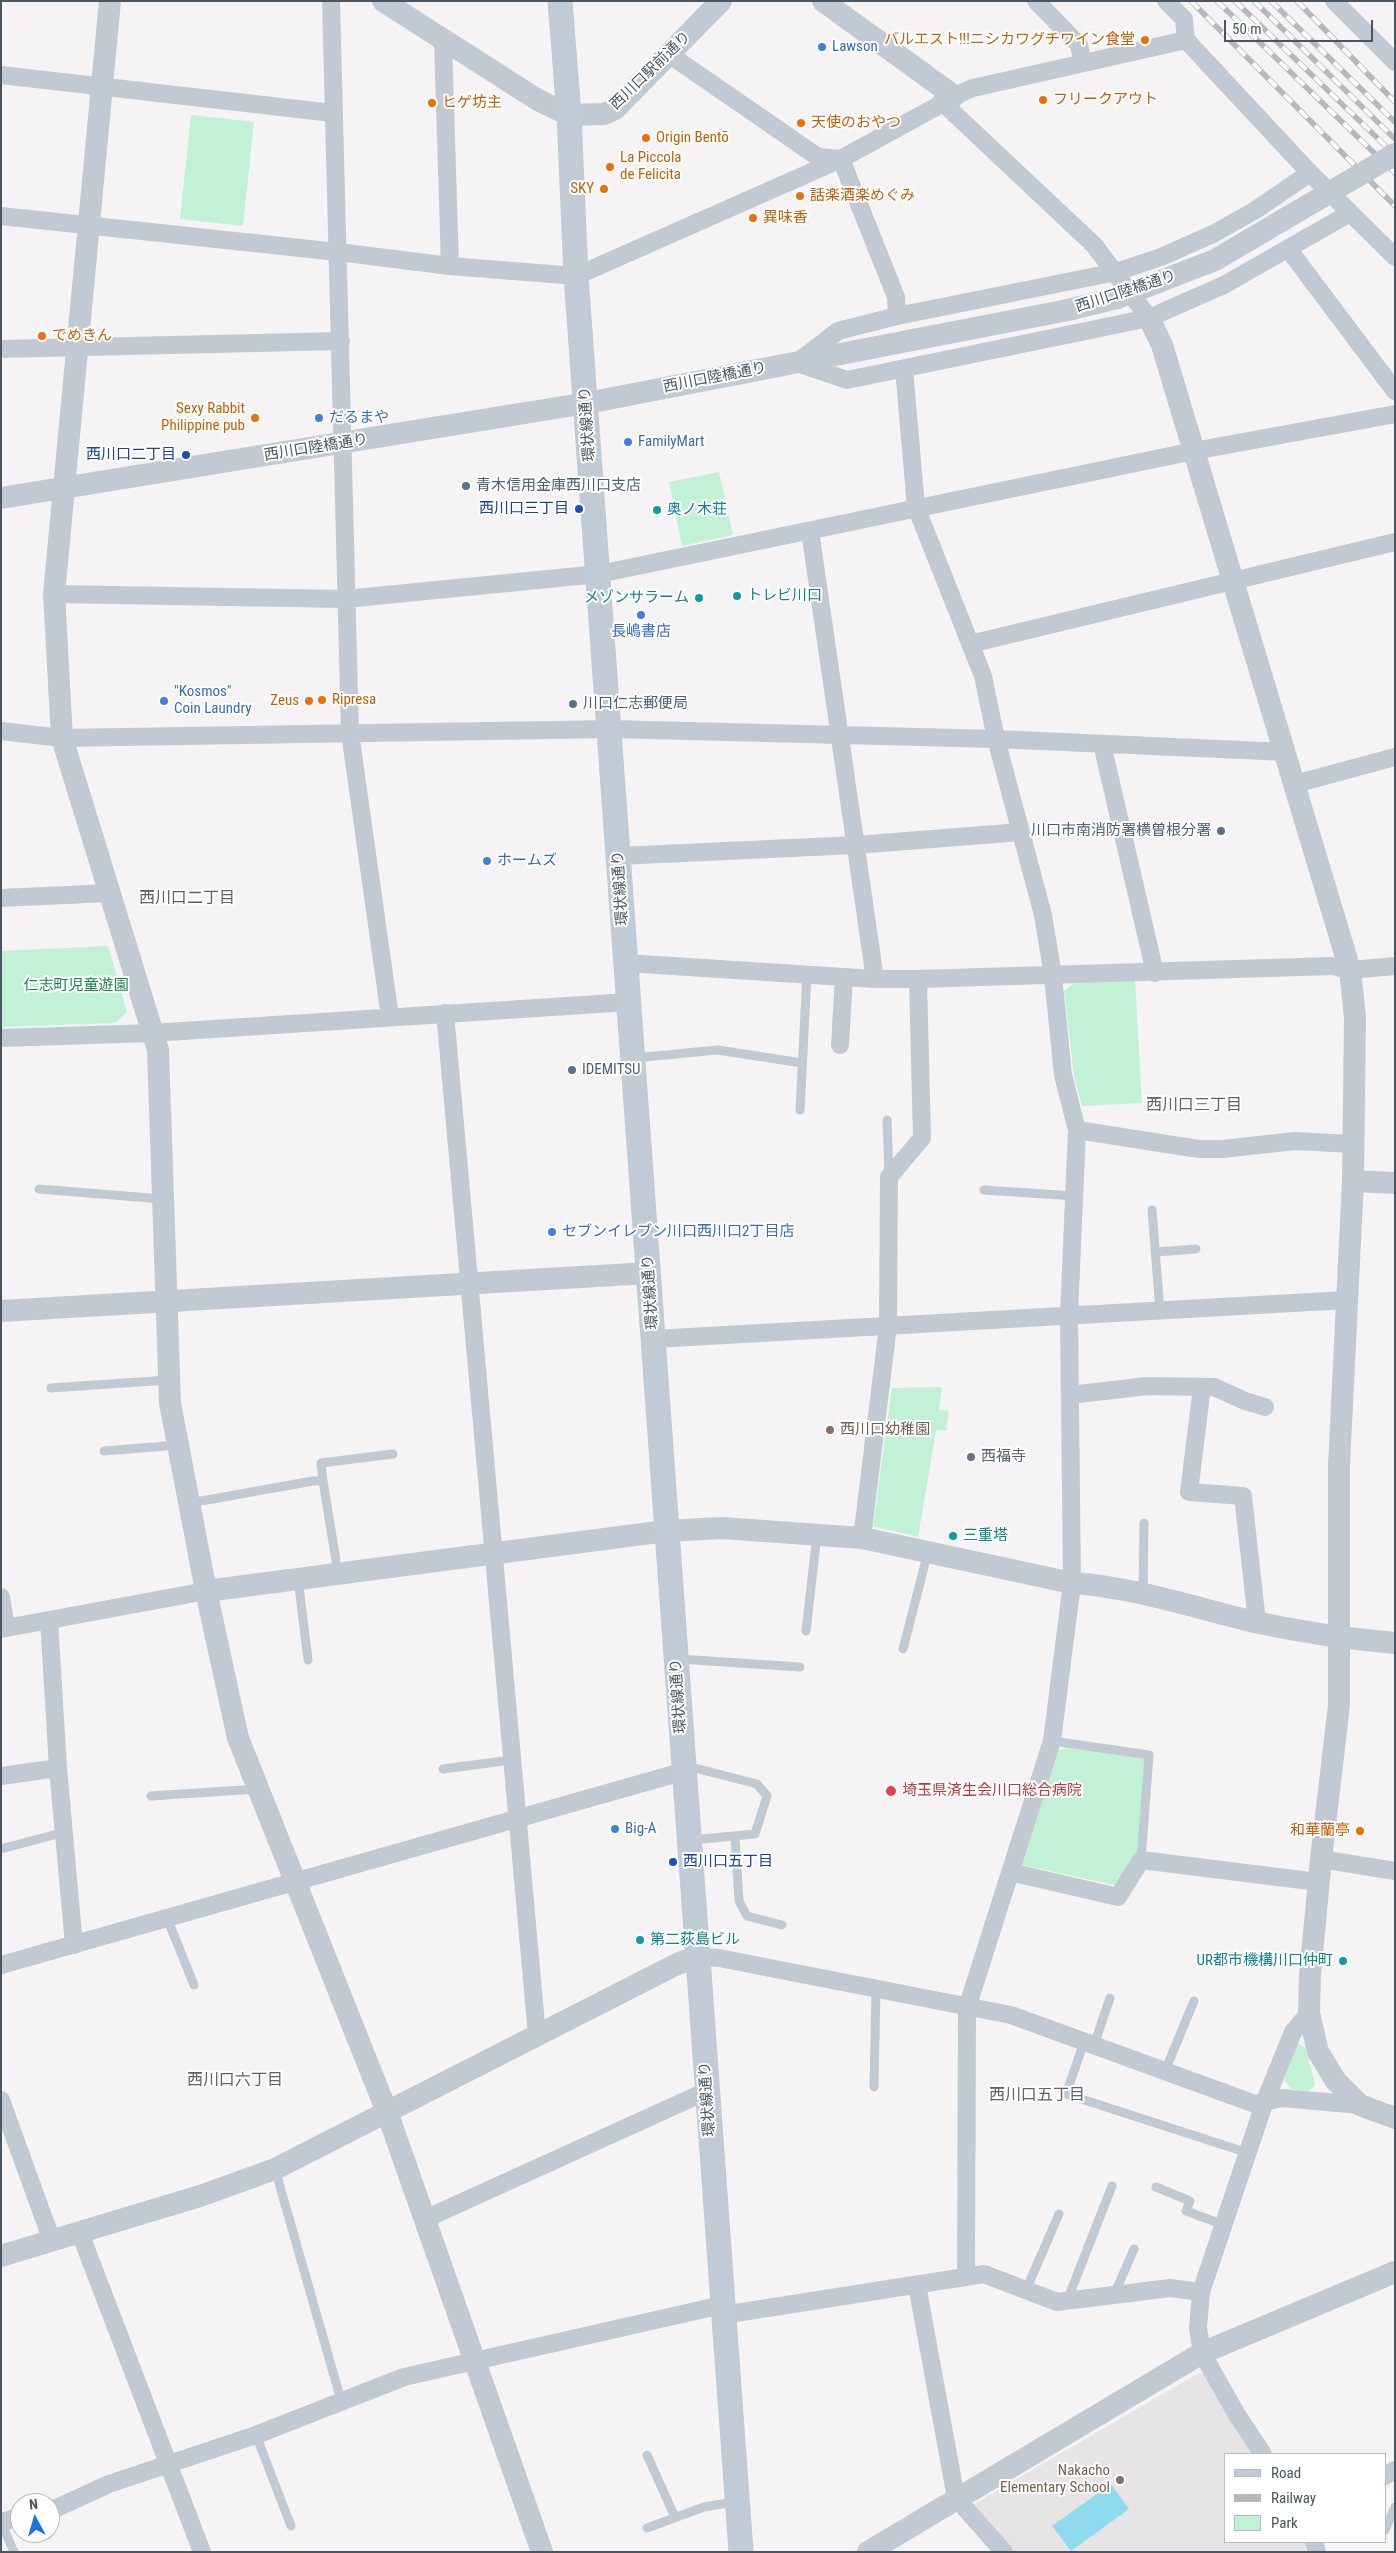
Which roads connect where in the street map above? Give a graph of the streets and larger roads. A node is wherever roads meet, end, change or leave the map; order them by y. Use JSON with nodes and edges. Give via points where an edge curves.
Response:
{"nodes":[{"id":1,"x":110,"y":1,"type":"edge"},
{"id":2,"x":331,"y":1,"type":"edge"},
{"id":3,"x":383,"y":1,"type":"edge"},
{"id":4,"x":560,"y":1,"type":"edge"},
{"id":5,"x":722,"y":1,"type":"edge"},
{"id":6,"x":823,"y":1,"type":"edge"},
{"id":7,"x":1036,"y":1,"type":"edge"},
{"id":8,"x":1166,"y":1,"type":"edge"},
{"id":9,"x":1334,"y":1,"type":"edge"},
{"id":10,"x":1186,"y":40,"type":"junction"},
{"id":11,"x":443,"y":42,"type":"junction"},
{"id":12,"x":670,"y":54,"type":"junction"},
{"id":13,"x":1395,"y":62,"type":"edge"},
{"id":14,"x":1083,"y":63,"type":"junction"},
{"id":15,"x":1,"y":75,"type":"edge"},
{"id":16,"x":102,"y":87,"type":"junction"},
{"id":17,"x":949,"y":99,"type":"junction"},
{"id":18,"x":333,"y":112,"type":"junction"},
{"id":19,"x":569,"y":115,"type":"junction"},
{"id":20,"x":1395,"y":154,"type":"edge"},
{"id":21,"x":841,"y":159,"type":"junction"},
{"id":22,"x":1310,"y":173,"type":"junction"},
{"id":23,"x":1350,"y":213,"type":"junction"},
{"id":24,"x":1,"y":216,"type":"edge"},
{"id":25,"x":88,"y":226,"type":"junction"},
{"id":26,"x":1289,"y":250,"type":"junction"},
{"id":27,"x":338,"y":252,"type":"junction"},
{"id":28,"x":1395,"y":257,"type":"edge"},
{"id":29,"x":450,"y":266,"type":"junction"},
{"id":30,"x":1116,"y":272,"type":"junction"},
{"id":31,"x":576,"y":276,"type":"junction"},
{"id":32,"x":897,"y":316,"type":"junction"},
{"id":33,"x":1149,"y":318,"type":"junction"},
{"id":34,"x":340,"y":341,"type":"junction"},
{"id":35,"x":77,"y":347,"type":"junction"},
{"id":36,"x":1,"y":349,"type":"edge"},
{"id":37,"x":797,"y":363,"type":"junction"},
{"id":38,"x":904,"y":369,"type":"junction"},
{"id":39,"x":1395,"y":391,"type":"edge"},
{"id":40,"x":587,"y":403,"type":"junction"},
{"id":41,"x":1395,"y":414,"type":"edge"},
{"id":42,"x":344,"y":443,"type":"junction"},
{"id":43,"x":1194,"y":451,"type":"junction"},
{"id":44,"x":62,"y":489,"type":"junction"},
{"id":45,"x":1,"y":498,"type":"edge"},
{"id":46,"x":916,"y":507,"type":"junction"},
{"id":47,"x":810,"y":531,"type":"junction"},
{"id":48,"x":1395,"y":542,"type":"edge"},
{"id":49,"x":599,"y":574,"type":"junction"},
{"id":50,"x":1234,"y":581,"type":"junction"},
{"id":51,"x":54,"y":594,"type":"junction"},
{"id":52,"x":345,"y":599,"type":"junction"},
{"id":53,"x":970,"y":644,"type":"junction"},
{"id":54,"x":610,"y":729,"type":"junction"},
{"id":55,"x":1,"y":731,"type":"edge"},
{"id":56,"x":350,"y":733,"type":"junction"},
{"id":57,"x":840,"y":735,"type":"junction"},
{"id":58,"x":62,"y":738,"type":"junction"},
{"id":59,"x":996,"y":740,"type":"junction"},
{"id":60,"x":1102,"y":744,"type":"junction"},
{"id":61,"x":1286,"y":752,"type":"junction"},
{"id":62,"x":1395,"y":757,"type":"edge"},
{"id":63,"x":1296,"y":784,"type":"junction"},
{"id":64,"x":1021,"y":832,"type":"junction"},
{"id":65,"x":856,"y":846,"type":"junction"},
{"id":66,"x":619,"y":856,"type":"junction"},
{"id":67,"x":109,"y":893,"type":"junction"},
{"id":68,"x":1,"y":898,"type":"edge"},
{"id":69,"x":626,"y":963,"type":"junction"},
{"id":70,"x":1395,"y":966,"type":"edge"},
{"id":71,"x":1350,"y":970,"type":"junction"},
{"id":72,"x":1155,"y":973,"type":"junction"},
{"id":73,"x":1053,"y":976,"type":"junction"},
{"id":74,"x":844,"y":977,"type":"junction"},
{"id":75,"x":875,"y":979,"type":"junction"},
{"id":76,"x":918,"y":979,"type":"junction"},
{"id":77,"x":629,"y":1002,"type":"junction"},
{"id":78,"x":445,"y":1013,"type":"junction"},
{"id":79,"x":390,"y":1017,"type":"junction"},
{"id":80,"x":152,"y":1033,"type":"junction"},
{"id":81,"x":1,"y":1038,"type":"edge"},
{"id":82,"x":840,"y":1045,"type":"dead end"},
{"id":83,"x":1077,"y":1130,"type":"junction"},
{"id":84,"x":1353,"y":1144,"type":"junction"},
{"id":85,"x":1353,"y":1181,"type":"junction"},
{"id":86,"x":1395,"y":1182,"type":"edge"},
{"id":87,"x":649,"y":1273,"type":"junction"},
{"id":88,"x":468,"y":1284,"type":"junction"},
{"id":89,"x":1346,"y":1300,"type":"junction"},
{"id":90,"x":165,"y":1301,"type":"junction"},
{"id":91,"x":1,"y":1311,"type":"edge"},
{"id":92,"x":1069,"y":1316,"type":"junction"},
{"id":93,"x":888,"y":1326,"type":"junction"},
{"id":94,"x":654,"y":1339,"type":"junction"},
{"id":95,"x":1202,"y":1387,"type":"junction"},
{"id":96,"x":1070,"y":1395,"type":"junction"},
{"id":97,"x":1265,"y":1407,"type":"dead end"},
{"id":98,"x":666,"y":1531,"type":"junction"},
{"id":99,"x":862,"y":1538,"type":"junction"},
{"id":100,"x":492,"y":1553,"type":"junction"},
{"id":101,"x":1072,"y":1583,"type":"junction"},
{"id":102,"x":206,"y":1591,"type":"junction"},
{"id":103,"x":1,"y":1597,"type":"edge"},
{"id":104,"x":49,"y":1620,"type":"junction"},
{"id":105,"x":1257,"y":1622,"type":"junction"},
{"id":106,"x":3,"y":1629,"type":"edge"},
{"id":107,"x":1340,"y":1638,"type":"junction"},
{"id":108,"x":1395,"y":1643,"type":"edge"},
{"id":109,"x":58,"y":1768,"type":"junction"},
{"id":110,"x":684,"y":1769,"type":"junction"},
{"id":111,"x":1,"y":1776,"type":"edge"},
{"id":112,"x":516,"y":1818,"type":"junction"},
{"id":113,"x":1321,"y":1859,"type":"junction"},
{"id":114,"x":1395,"y":1871,"type":"edge"},
{"id":115,"x":1010,"y":1872,"type":"junction"},
{"id":116,"x":294,"y":1881,"type":"junction"},
{"id":117,"x":1318,"y":1882,"type":"junction"},
{"id":118,"x":74,"y":1945,"type":"junction"},
{"id":119,"x":697,"y":1957,"type":"junction"},
{"id":120,"x":1,"y":1966,"type":"edge"},
{"id":121,"x":967,"y":2008,"type":"junction"},
{"id":122,"x":1309,"y":2013,"type":"junction"},
{"id":123,"x":537,"y":2035,"type":"junction"},
{"id":124,"x":707,"y":2091,"type":"junction"},
{"id":125,"x":1,"y":2100,"type":"edge"},
{"id":126,"x":1265,"y":2101,"type":"junction"},
{"id":127,"x":1360,"y":2105,"type":"junction"},
{"id":128,"x":387,"y":2112,"type":"junction"},
{"id":129,"x":1395,"y":2118,"type":"edge"},
{"id":130,"x":425,"y":2219,"type":"junction"},
{"id":131,"x":80,"y":2233,"type":"junction"},
{"id":132,"x":52,"y":2241,"type":"junction"},
{"id":133,"x":1,"y":2256,"type":"edge"},
{"id":134,"x":1395,"y":2272,"type":"edge"},
{"id":135,"x":966,"y":2277,"type":"junction"},
{"id":136,"x":917,"y":2285,"type":"junction"},
{"id":137,"x":1201,"y":2292,"type":"junction"},
{"id":138,"x":723,"y":2310,"type":"junction"},
{"id":139,"x":1202,"y":2353,"type":"junction"},
{"id":140,"x":475,"y":2362,"type":"junction"},
{"id":141,"x":1262,"y":2453,"type":"edge"},
{"id":142,"x":168,"y":2463,"type":"junction"},
{"id":143,"x":956,"y":2498,"type":"junction"},
{"id":144,"x":60,"y":2506,"type":"edge"},
{"id":145,"x":202,"y":2552,"type":"edge"},
{"id":146,"x":542,"y":2552,"type":"edge"},
{"id":147,"x":741,"y":2552,"type":"edge"},
{"id":148,"x":868,"y":2552,"type":"edge"},
{"id":149,"x":1004,"y":2552,"type":"edge"}],
"edges":[{"from":1,"to":16,"type":"street"},
{"from":2,"to":18,"type":"street"},
{"from":3,"to":11,"type":"street"},
{"from":4,"to":19,"type":"main road","name":"環状線通り"},
{"from":5,"to":12,"type":"street","name":"西川口駅前通り"},
{"from":6,"to":17,"type":"street"},
{"from":7,"to":14,"type":"street","via":[[1078,46]]},
{"from":8,"to":10,"type":"street","via":[[1184,19]]},
{"from":9,"to":13,"type":"street"},
{"from":10,"to":14,"type":"street"},
{"from":10,"to":22,"type":"street"},
{"from":11,"to":19,"type":"street","via":[[538,100]]},
{"from":11,"to":29,"type":"street"},
{"from":12,"to":19,"type":"street","name":"西川口駅前通り","via":[[615,109],[604,114]]},
{"from":12,"to":21,"type":"street","via":[[818,157]]},
{"from":14,"to":17,"type":"street","via":[[973,88]]},
{"from":15,"to":16,"type":"street"},
{"from":16,"to":18,"type":"street"},
{"from":16,"to":25,"type":"street"},
{"from":17,"to":21,"type":"street"},
{"from":17,"to":30,"type":"street","via":[[1094,245]]},
{"from":18,"to":27,"type":"street"},
{"from":19,"to":31,"type":"main road","name":"環状線通り"},
{"from":20,"to":37,"type":"street","name":"西川口陸橋通り","bridge":true,"via":[[1215,260],[1117,298]]},
{"from":21,"to":31,"type":"street"},
{"from":21,"to":32,"type":"street","via":[[896,297]]},
{"from":22,"to":23,"type":"street"},
{"from":22,"to":30,"type":"street","via":[[1214,234]]},
{"from":23,"to":26,"type":"street"},
{"from":23,"to":28,"type":"street"},
{"from":24,"to":25,"type":"street"},
{"from":25,"to":27,"type":"street"},
{"from":25,"to":35,"type":"street"},
{"from":26,"to":33,"type":"street","via":[[1224,285]]},
{"from":26,"to":39,"type":"street"},
{"from":27,"to":29,"type":"street"},
{"from":27,"to":34,"type":"street"},
{"from":29,"to":31,"type":"street"},
{"from":30,"to":32,"type":"street"},
{"from":30,"to":33,"type":"street"},
{"from":31,"to":40,"type":"main road","name":"環状線通り"},
{"from":32,"to":37,"type":"street","via":[[838,331]]},
{"from":33,"to":38,"type":"street"},
{"from":33,"to":43,"type":"street","via":[[1162,345]]},
{"from":34,"to":35,"type":"street"},
{"from":34,"to":42,"type":"street"},
{"from":35,"to":36,"type":"street"},
{"from":35,"to":44,"type":"street"},
{"from":37,"to":38,"type":"street","via":[[847,380]]},
{"from":37,"to":40,"type":"street","name":"西川口陸橋通り"},
{"from":38,"to":46,"type":"street"},
{"from":40,"to":42,"type":"street","name":"西川口陸橋通り"},
{"from":40,"to":49,"type":"main road","name":"環状線通り"},
{"from":41,"to":43,"type":"street"},
{"from":42,"to":44,"type":"street","name":"西川口陸橋通り"},
{"from":42,"to":52,"type":"street"},
{"from":43,"to":46,"type":"street"},
{"from":43,"to":50,"type":"street"},
{"from":44,"to":45,"type":"street","name":"西川口陸橋通り"},
{"from":44,"to":51,"type":"street"},
{"from":46,"to":47,"type":"street"},
{"from":46,"to":53,"type":"street"},
{"from":47,"to":49,"type":"street"},
{"from":47,"to":57,"type":"street"},
{"from":48,"to":50,"type":"street"},
{"from":49,"to":52,"type":"street"},
{"from":49,"to":54,"type":"main road","name":"環状線通り"},
{"from":50,"to":53,"type":"street"},
{"from":50,"to":61,"type":"street"},
{"from":51,"to":52,"type":"street"},
{"from":51,"to":58,"type":"street"},
{"from":52,"to":56,"type":"street"},
{"from":53,"to":59,"type":"street","via":[[983,676]]},
{"from":54,"to":56,"type":"street"},
{"from":54,"to":57,"type":"street"},
{"from":54,"to":66,"type":"main road","name":"環状線通り"},
{"from":55,"to":58,"type":"street"},
{"from":56,"to":58,"type":"street"},
{"from":56,"to":79,"type":"street"},
{"from":57,"to":59,"type":"street"},
{"from":57,"to":65,"type":"street"},
{"from":58,"to":67,"type":"street"},
{"from":59,"to":60,"type":"street"},
{"from":59,"to":64,"type":"street"},
{"from":60,"to":61,"type":"street"},
{"from":60,"to":72,"type":"street"},
{"from":61,"to":63,"type":"street"},
{"from":62,"to":63,"type":"street"},
{"from":63,"to":71,"type":"street"},
{"from":64,"to":65,"type":"street"},
{"from":64,"to":73,"type":"street","via":[[1043,914]]},
{"from":65,"to":66,"type":"street"},
{"from":65,"to":75,"type":"street"},
{"from":66,"to":69,"type":"main road","name":"環状線通り"},
{"from":67,"to":68,"type":"street"},
{"from":67,"to":80,"type":"street"},
{"from":69,"to":74,"type":"street"},
{"from":69,"to":77,"type":"main road","name":"環状線通り"},
{"from":70,"to":71,"type":"street"},
{"from":71,"to":72,"type":"street","via":[[1332,966]]},
{"from":71,"to":84,"type":"street","via":[[1355,1017]]},
{"from":72,"to":73,"type":"street"},
{"from":73,"to":76,"type":"street"},
{"from":73,"to":83,"type":"street","via":[[1063,1075]]},
{"from":74,"to":75,"type":"street"},
{"from":74,"to":82,"type":"street"},
{"from":75,"to":76,"type":"street"},
{"from":76,"to":93,"type":"street","via":[[922,1138],[889,1177]]},
{"from":77,"to":78,"type":"street"},
{"from":77,"to":87,"type":"main road","name":"環状線通り"},
{"from":78,"to":79,"type":"street"},
{"from":78,"to":88,"type":"street"},
{"from":79,"to":80,"type":"street"},
{"from":80,"to":81,"type":"street"},
{"from":80,"to":90,"type":"street","via":[[158,1050]]},
{"from":83,"to":84,"type":"street","via":[[1199,1149],[1295,1141]]},
{"from":83,"to":92,"type":"street"},
{"from":84,"to":85,"type":"street"},
{"from":85,"to":86,"type":"street"},
{"from":85,"to":89,"type":"street"},
{"from":87,"to":88,"type":"street"},
{"from":87,"to":94,"type":"main road","name":"環状線通り"},
{"from":88,"to":90,"type":"street"},
{"from":88,"to":100,"type":"street"},
{"from":89,"to":92,"type":"street"},
{"from":89,"to":107,"type":"street","via":[[1339,1465]]},
{"from":90,"to":91,"type":"street"},
{"from":90,"to":102,"type":"street","via":[[170,1402]]},
{"from":92,"to":93,"type":"street"},
{"from":92,"to":96,"type":"street"},
{"from":93,"to":94,"type":"street"},
{"from":93,"to":99,"type":"street"},
{"from":94,"to":98,"type":"main road","name":"環状線通り"},
{"from":95,"to":96,"type":"street","via":[[1147,1386]]},
{"from":95,"to":97,"type":"street","via":[[1214,1387]]},
{"from":95,"to":105,"type":"street","via":[[1189,1492],[1243,1496]]},
{"from":96,"to":101,"type":"street"},
{"from":98,"to":99,"type":"street","via":[[722,1528]]},
{"from":98,"to":100,"type":"street"},
{"from":98,"to":110,"type":"main road","name":"環状線通り"},
{"from":99,"to":101,"type":"street"},
{"from":100,"to":102,"type":"street"},
{"from":100,"to":112,"type":"street"},
{"from":101,"to":105,"type":"street","via":[[1100,1585]]},
{"from":101,"to":115,"type":"street","via":[[1052,1741]]},
{"from":102,"to":104,"type":"street"},
{"from":102,"to":116,"type":"street","via":[[238,1738]]},
{"from":103,"to":106,"type":"street"},
{"from":104,"to":106,"type":"street"},
{"from":104,"to":109,"type":"street"},
{"from":105,"to":107,"type":"street"},
{"from":107,"to":108,"type":"street"},
{"from":107,"to":113,"type":"street","via":[[1339,1705]]},
{"from":109,"to":111,"type":"street"},
{"from":109,"to":118,"type":"street"},
{"from":110,"to":112,"type":"street"},
{"from":110,"to":119,"type":"main road","name":"環状線通り"},
{"from":112,"to":116,"type":"street"},
{"from":112,"to":123,"type":"street"},
{"from":113,"to":114,"type":"street"},
{"from":113,"to":117,"type":"street"},
{"from":115,"to":117,"type":"street","via":[[1118,1898],[1141,1860]]},
{"from":115,"to":121,"type":"street"},
{"from":116,"to":118,"type":"street"},
{"from":116,"to":128,"type":"street"},
{"from":117,"to":122,"type":"street"},
{"from":118,"to":120,"type":"street"},
{"from":119,"to":121,"type":"street","via":[[718,1958]]},
{"from":119,"to":123,"type":"street"},
{"from":119,"to":124,"type":"main road","name":"環状線通り"},
{"from":121,"to":126,"type":"street","via":[[1011,2015],[1255,2104]]},
{"from":121,"to":135,"type":"street"},
{"from":122,"to":126,"type":"street","via":[[1293,2032]]},
{"from":122,"to":127,"type":"street","via":[[1318,2052],[1336,2081]]},
{"from":123,"to":128,"type":"street"},
{"from":124,"to":130,"type":"street"},
{"from":124,"to":138,"type":"main road","name":"環状線通り"},
{"from":125,"to":132,"type":"street"},
{"from":126,"to":127,"type":"street","via":[[1282,2098]]},
{"from":126,"to":137,"type":"street"},
{"from":127,"to":129,"type":"street"},
{"from":128,"to":130,"type":"street"},
{"from":128,"to":131,"type":"street","via":[[275,2169]]},
{"from":130,"to":140,"type":"street"},
{"from":131,"to":132,"type":"street"},
{"from":131,"to":142,"type":"street"},
{"from":132,"to":133,"type":"street"},
{"from":134,"to":139,"type":"street"},
{"from":135,"to":136,"type":"street"},
{"from":135,"to":137,"type":"street","via":[[984,2274],[1057,2302],[1170,2288]]},
{"from":136,"to":138,"type":"street"},
{"from":136,"to":143,"type":"street"},
{"from":137,"to":139,"type":"street","via":[[1198,2328]]},
{"from":138,"to":140,"type":"street"},
{"from":138,"to":147,"type":"main road","name":"環状線通り"},
{"from":139,"to":141,"type":"street"},
{"from":139,"to":143,"type":"street"},
{"from":140,"to":142,"type":"street","via":[[404,2377],[256,2435]]},
{"from":140,"to":146,"type":"street"},
{"from":142,"to":144,"type":"street","via":[[109,2484]]},
{"from":142,"to":145,"type":"street"},
{"from":143,"to":148,"type":"street"},
{"from":143,"to":149,"type":"street"}]}
